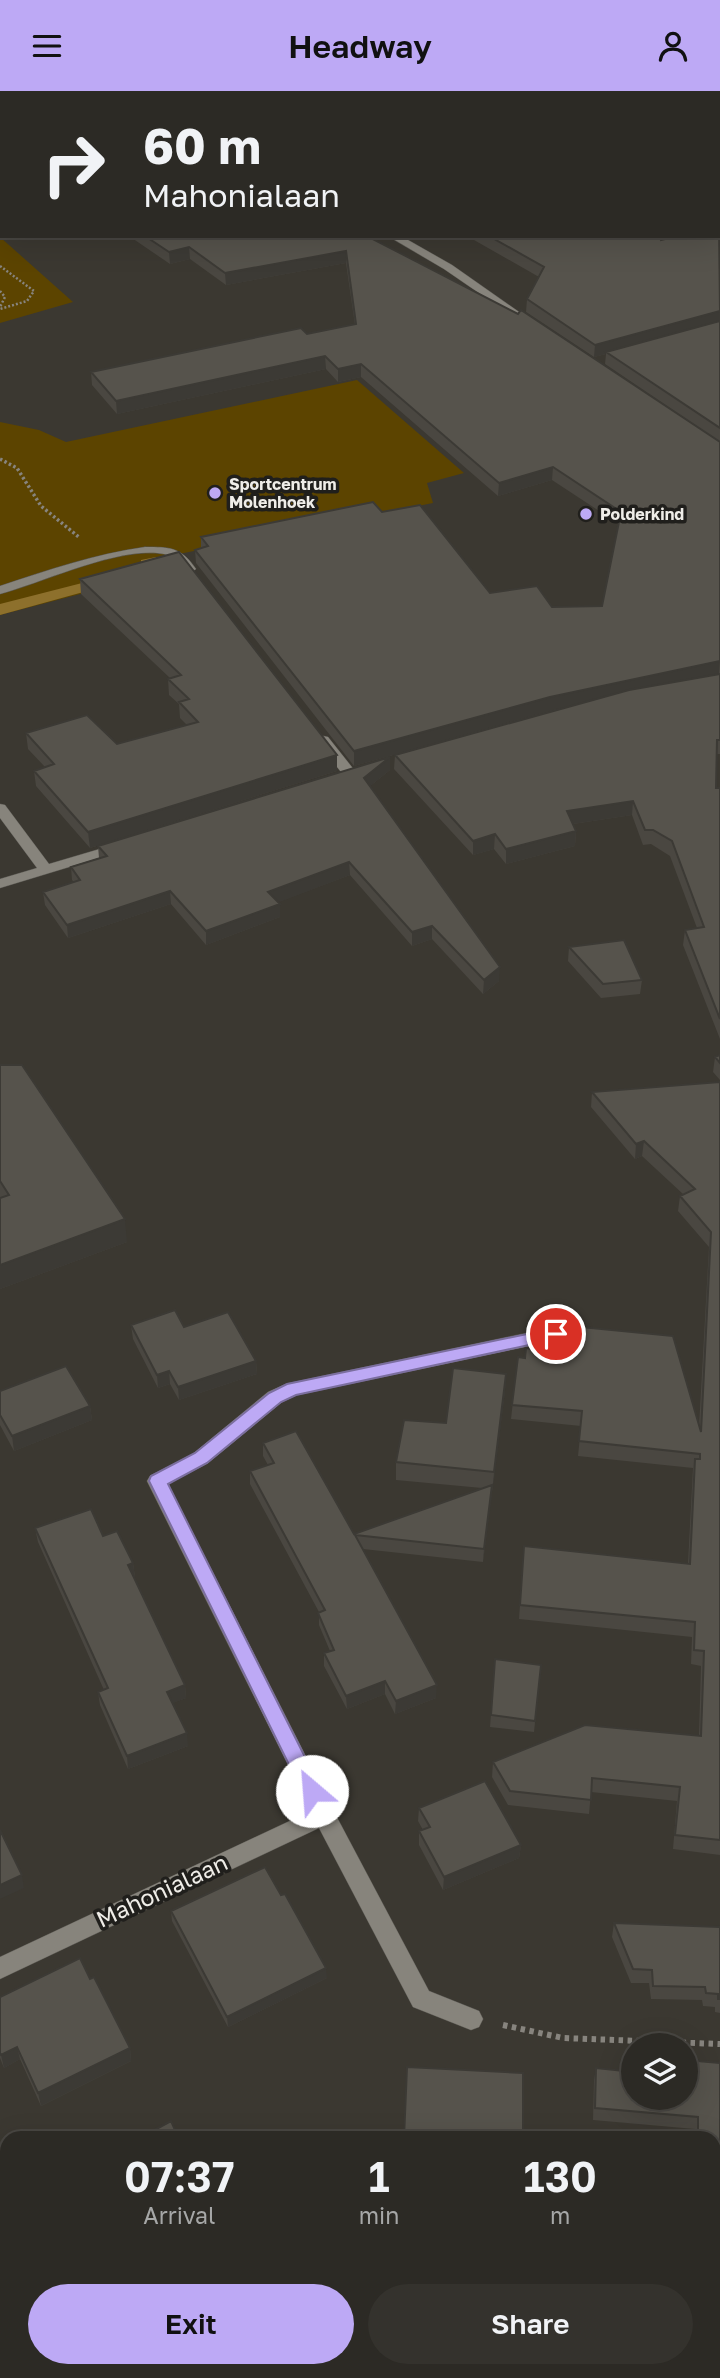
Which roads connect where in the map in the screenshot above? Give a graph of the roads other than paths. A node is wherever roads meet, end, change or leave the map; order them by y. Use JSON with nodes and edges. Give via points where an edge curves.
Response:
{"nodes":[{"id":1,"x":397,"y":238,"type":"edge"},
{"id":2,"x":546,"y":334,"type":"edge"},
{"id":3,"x":195,"y":576,"type":"edge"},
{"id":4,"x":0,"y":590,"type":"edge"},
{"id":5,"x":316,"y":730,"type":"edge"},
{"id":6,"x":350,"y":774,"type":"edge"},
{"id":7,"x":0,"y":807,"type":"edge"},
{"id":8,"x":138,"y":841,"type":"edge"},
{"id":9,"x":46,"y":870,"type":"junction"},
{"id":10,"x":0,"y":884,"type":"edge"},
{"id":11,"x":556,"y":1334,"type":"edge"},
{"id":12,"x":324,"y":1815,"type":"junction"},
{"id":13,"x":0,"y":1968,"type":"edge"},
{"id":14,"x":471,"y":2019,"type":"road end"}],
"edges":[{"from":1,"to":2,"type":"street"},
{"from":3,"to":4,"type":"street","via":[[178,554],[155,549],[129,551]]},
{"from":5,"to":6,"type":"street"},
{"from":7,"to":9,"type":"street"},
{"from":8,"to":9,"type":"street"},
{"from":9,"to":10,"type":"street"},
{"from":11,"to":12,"type":"street","via":[[293,1389],[275,1397],[201,1458],[158,1481]]},
{"from":12,"to":13,"type":"street","name":"Mahonialaan"},
{"from":12,"to":14,"type":"street","via":[[421,1999]]}]}
